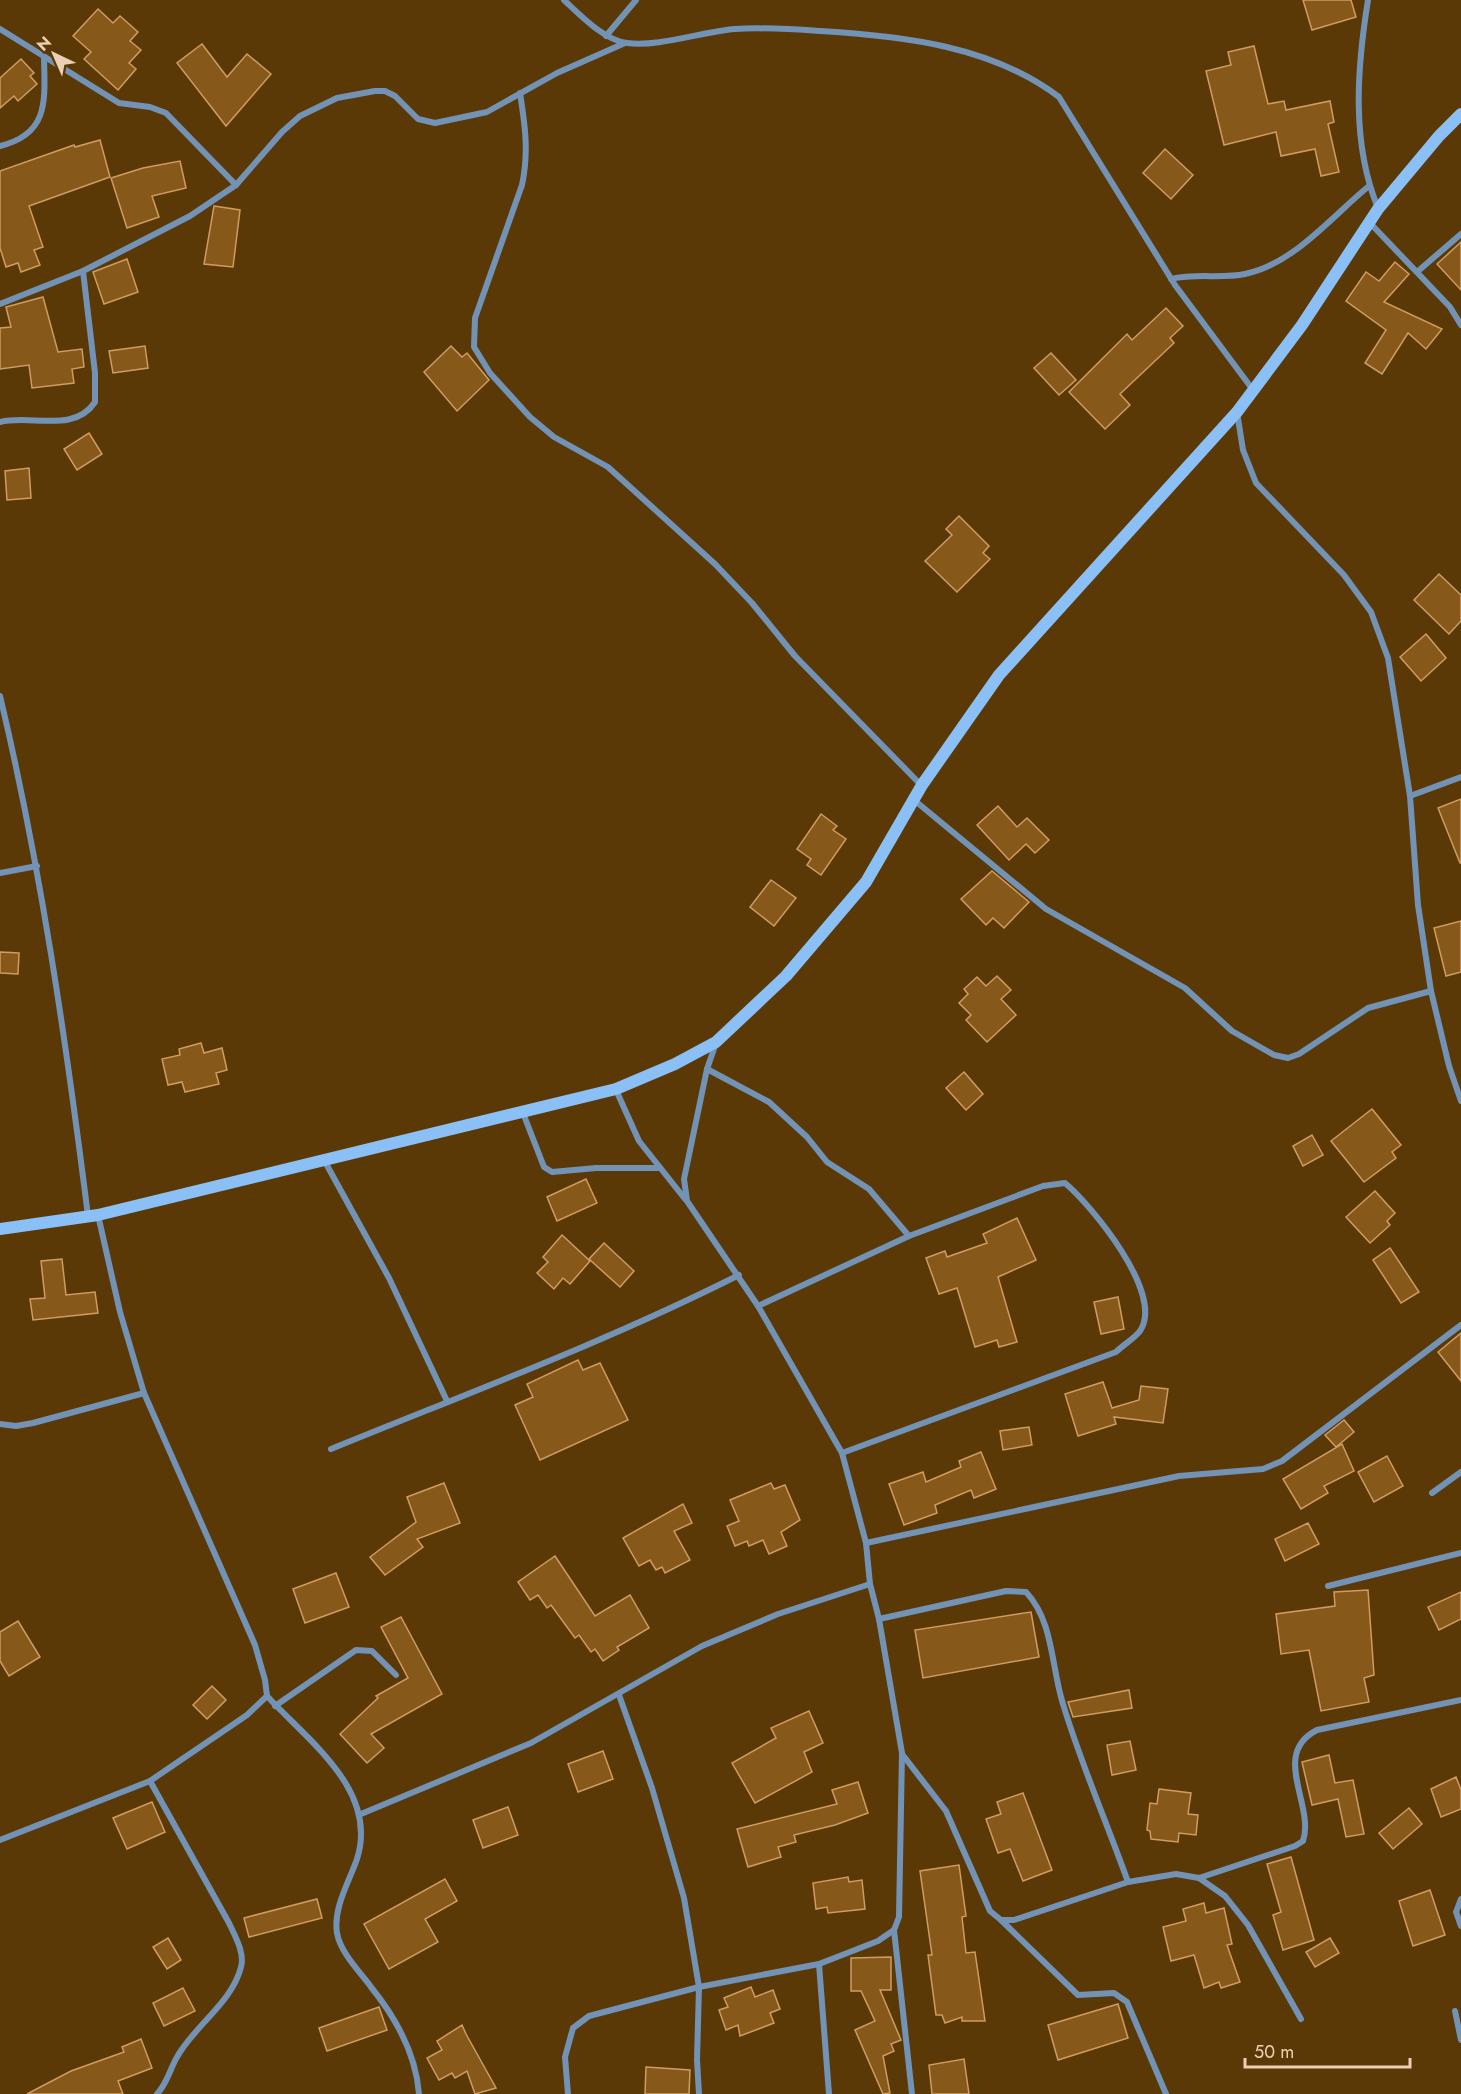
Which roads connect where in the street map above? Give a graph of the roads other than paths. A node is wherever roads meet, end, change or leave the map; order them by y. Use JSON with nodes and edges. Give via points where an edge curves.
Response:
{"nodes":[{"id":1,"x":564,"y":0,"type":"edge"},
{"id":2,"x":636,"y":0,"type":"edge"},
{"id":3,"x":1368,"y":0,"type":"edge"},
{"id":4,"x":0,"y":28,"type":"edge"},
{"id":5,"x":606,"y":36,"type":"junction"},
{"id":6,"x":626,"y":43,"type":"junction"},
{"id":7,"x":44,"y":58,"type":"junction"},
{"id":8,"x":519,"y":93,"type":"junction"},
{"id":9,"x":1461,"y":114,"type":"edge"},
{"id":10,"x":0,"y":146,"type":"edge"},
{"id":11,"x":236,"y":185,"type":"junction"},
{"id":12,"x":1369,"y":186,"type":"junction"},
{"id":13,"x":1378,"y":209,"type":"junction"},
{"id":14,"x":1370,"y":223,"type":"junction"},
{"id":15,"x":1461,"y":234,"type":"edge"},
{"id":16,"x":83,"y":271,"type":"junction"},
{"id":17,"x":1417,"y":272,"type":"junction"},
{"id":18,"x":1171,"y":279,"type":"junction"},
{"id":19,"x":0,"y":304,"type":"edge"},
{"id":20,"x":1461,"y":325,"type":"edge"},
{"id":21,"x":1253,"y":391,"type":"junction"},
{"id":22,"x":1237,"y":412,"type":"junction"},
{"id":23,"x":0,"y":422,"type":"edge"},
{"id":24,"x":0,"y":696,"type":"edge"},
{"id":25,"x":1461,"y":777,"type":"edge"},
{"id":26,"x":922,"y":785,"type":"junction"},
{"id":27,"x":1410,"y":796,"type":"junction"},
{"id":28,"x":913,"y":800,"type":"junction"},
{"id":29,"x":37,"y":866,"type":"junction"},
{"id":30,"x":0,"y":873,"type":"edge"},
{"id":31,"x":1431,"y":991,"type":"junction"},
{"id":32,"x":716,"y":1042,"type":"junction"},
{"id":33,"x":707,"y":1069,"type":"junction"},
{"id":34,"x":616,"y":1089,"type":"junction"},
{"id":35,"x":1461,"y":1101,"type":"edge"},
{"id":36,"x":523,"y":1113,"type":"junction"},
{"id":37,"x":323,"y":1160,"type":"junction"},
{"id":38,"x":659,"y":1168,"type":"junction"},
{"id":39,"x":687,"y":1201,"type":"junction"},
{"id":40,"x":93,"y":1215,"type":"junction"},
{"id":41,"x":0,"y":1229,"type":"edge"},
{"id":42,"x":909,"y":1236,"type":"junction"},
{"id":43,"x":739,"y":1275,"type":"junction"},
{"id":44,"x":758,"y":1306,"type":"junction"},
{"id":45,"x":1461,"y":1325,"type":"edge"},
{"id":46,"x":144,"y":1393,"type":"junction"},
{"id":47,"x":447,"y":1401,"type":"junction"},
{"id":48,"x":0,"y":1424,"type":"edge"},
{"id":49,"x":331,"y":1449,"type":"dead end"},
{"id":50,"x":843,"y":1453,"type":"junction"},
{"id":51,"x":1461,"y":1472,"type":"edge"},
{"id":52,"x":1432,"y":1493,"type":"dead end"},
{"id":53,"x":866,"y":1544,"type":"junction"},
{"id":54,"x":1461,"y":1553,"type":"edge"},
{"id":55,"x":870,"y":1584,"type":"junction"},
{"id":56,"x":1328,"y":1586,"type":"dead end"},
{"id":57,"x":879,"y":1619,"type":"junction"},
{"id":58,"x":396,"y":1675,"type":"dead end"},
{"id":59,"x":619,"y":1695,"type":"junction"},
{"id":60,"x":267,"y":1696,"type":"junction"},
{"id":61,"x":1461,"y":1700,"type":"edge"},
{"id":62,"x":275,"y":1706,"type":"junction"},
{"id":63,"x":902,"y":1753,"type":"junction"},
{"id":64,"x":150,"y":1781,"type":"junction"},
{"id":65,"x":361,"y":1814,"type":"junction"},
{"id":66,"x":0,"y":1840,"type":"edge"},
{"id":67,"x":1199,"y":1878,"type":"junction"},
{"id":68,"x":1128,"y":1882,"type":"junction"},
{"id":69,"x":1461,"y":1899,"type":"edge"},
{"id":70,"x":1001,"y":1920,"type":"junction"},
{"id":71,"x":1461,"y":1926,"type":"edge"},
{"id":72,"x":894,"y":1930,"type":"junction"},
{"id":73,"x":819,"y":1964,"type":"junction"},
{"id":74,"x":699,"y":1987,"type":"junction"},
{"id":75,"x":1455,"y":2012,"type":"dead end"},
{"id":76,"x":1301,"y":2019,"type":"dead end"},
{"id":77,"x":1461,"y":2040,"type":"edge"},
{"id":78,"x":157,"y":2094,"type":"edge"},
{"id":79,"x":418,"y":2094,"type":"edge"},
{"id":80,"x":568,"y":2094,"type":"edge"},
{"id":81,"x":699,"y":2094,"type":"edge"},
{"id":82,"x":829,"y":2094,"type":"edge"},
{"id":83,"x":912,"y":2094,"type":"edge"},
{"id":84,"x":1167,"y":2094,"type":"edge"}],
"edges":[{"from":1,"to":5,"type":"street"},
{"from":2,"to":5,"type":"street"},
{"from":3,"to":12,"type":"street","via":[[1359,67],[1362,153]]},
{"from":4,"to":7,"type":"street"},
{"from":5,"to":6,"type":"street"},
{"from":6,"to":8,"type":"street"},
{"from":6,"to":18,"type":"street","via":[[758,27],[853,33],[916,40],[967,52],[1020,73],[1059,97]]},
{"from":7,"to":10,"type":"street","via":[[37,125],[26,138]]},
{"from":7,"to":11,"type":"street","via":[[119,103],[166,113]]},
{"from":8,"to":11,"type":"street","via":[[487,112],[435,123],[418,119],[395,96],[385,92],[337,98],[300,116]]},
{"from":8,"to":26,"type":"street","via":[[528,145],[526,163],[476,318],[474,347],[490,373],[530,417],[554,437],[608,467],[715,564],[795,656]]},
{"from":9,"to":13,"type":"street"},
{"from":11,"to":16,"type":"street","via":[[190,216]]},
{"from":12,"to":13,"type":"street"},
{"from":12,"to":18,"type":"street","via":[[1293,251],[1263,269],[1244,275],[1186,275]]},
{"from":13,"to":14,"type":"street"},
{"from":14,"to":17,"type":"street"},
{"from":14,"to":21,"type":"street"},
{"from":15,"to":17,"type":"street"},
{"from":16,"to":19,"type":"street"},
{"from":16,"to":23,"type":"street","via":[[95,402],[85,412],[66,420]]},
{"from":17,"to":20,"type":"street","via":[[1450,307]]},
{"from":18,"to":21,"type":"street"},
{"from":21,"to":22,"type":"street"},
{"from":22,"to":26,"type":"street","via":[[999,675]]},
{"from":22,"to":27,"type":"street","via":[[1243,450],[1256,483],[1344,575],[1371,612],[1388,658]]},
{"from":24,"to":29,"type":"street"},
{"from":25,"to":27,"type":"street"},
{"from":26,"to":28,"type":"street"},
{"from":27,"to":31,"type":"street","via":[[1418,905]]},
{"from":28,"to":31,"type":"street","via":[[1046,909],[1185,988],[1232,1031],[1274,1055],[1288,1058],[1299,1054],[1368,1008]]},
{"from":28,"to":32,"type":"street","via":[[866,882],[786,976]]},
{"from":29,"to":30,"type":"street"},
{"from":29,"to":40,"type":"street"},
{"from":31,"to":35,"type":"street"},
{"from":32,"to":33,"type":"street"},
{"from":32,"to":34,"type":"street"},
{"from":33,"to":39,"type":"street","via":[[684,1179]]},
{"from":33,"to":42,"type":"street","via":[[769,1101],[807,1137],[826,1162],[869,1189]]},
{"from":34,"to":36,"type":"street"},
{"from":34,"to":38,"type":"street","via":[[639,1141]]},
{"from":36,"to":37,"type":"street"},
{"from":36,"to":38,"type":"street","via":[[544,1167],[552,1172]]},
{"from":37,"to":40,"type":"street"},
{"from":37,"to":47,"type":"street","via":[[389,1278]]},
{"from":38,"to":39,"type":"street"},
{"from":39,"to":43,"type":"street"},
{"from":40,"to":41,"type":"street"},
{"from":40,"to":46,"type":"street"},
{"from":42,"to":44,"type":"street"},
{"from":42,"to":50,"type":"street","via":[[1043,1186],[1065,1183],[1081,1197],[1129,1260],[1146,1310],[1140,1330],[1116,1352]]},
{"from":43,"to":44,"type":"street"},
{"from":43,"to":47,"type":"street","via":[[569,1354]]},
{"from":44,"to":50,"type":"street"},
{"from":45,"to":53,"type":"street","via":[[1282,1461],[1263,1469],[1179,1476]]},
{"from":46,"to":48,"type":"street","via":[[33,1423]]},
{"from":46,"to":60,"type":"street","via":[[255,1645]]},
{"from":47,"to":49,"type":"street"},
{"from":50,"to":53,"type":"street"},
{"from":51,"to":52,"type":"street"},
{"from":53,"to":55,"type":"street"},
{"from":54,"to":56,"type":"street"},
{"from":55,"to":57,"type":"street"},
{"from":55,"to":59,"type":"street","via":[[778,1614],[702,1646]]},
{"from":57,"to":63,"type":"street"},
{"from":57,"to":68,"type":"street","via":[[1006,1591],[1026,1592],[1036,1602],[1047,1631],[1062,1703]]},
{"from":58,"to":62,"type":"street","via":[[372,1651],[356,1650]]},
{"from":59,"to":65,"type":"street","via":[[531,1743]]},
{"from":59,"to":74,"type":"street","via":[[684,1898]]},
{"from":60,"to":62,"type":"street"},
{"from":60,"to":64,"type":"street","via":[[247,1715]]},
{"from":61,"to":67,"type":"street","via":[[1317,1730],[1302,1738],[1295,1749],[1303,1842]]},
{"from":62,"to":65,"type":"street","via":[[317,1747],[347,1786]]},
{"from":63,"to":70,"type":"street","via":[[946,1811],[990,1911]]},
{"from":63,"to":72,"type":"street","via":[[899,1917]]},
{"from":64,"to":66,"type":"street"},
{"from":64,"to":78,"type":"street","via":[[229,1923],[240,1948],[242,1966],[232,1988],[183,2048]]},
{"from":65,"to":79,"type":"street","via":[[358,1856],[338,1910],[337,1935],[404,2037],[417,2074]]},
{"from":67,"to":68,"type":"street","via":[[1176,1875]]},
{"from":67,"to":76,"type":"street","via":[[1225,1896],[1248,1925]]},
{"from":68,"to":70,"type":"street","via":[[1014,1920]]},
{"from":69,"to":71,"type":"street","via":[[1456,1912]]},
{"from":70,"to":84,"type":"street","via":[[1078,1995],[1120,1994]]},
{"from":72,"to":73,"type":"street","via":[[878,1941]]},
{"from":72,"to":83,"type":"street"},
{"from":73,"to":74,"type":"street"},
{"from":73,"to":82,"type":"street"},
{"from":74,"to":80,"type":"street","via":[[580,2020],[573,2028],[565,2057]]},
{"from":74,"to":81,"type":"street"},
{"from":75,"to":77,"type":"street"}]}
